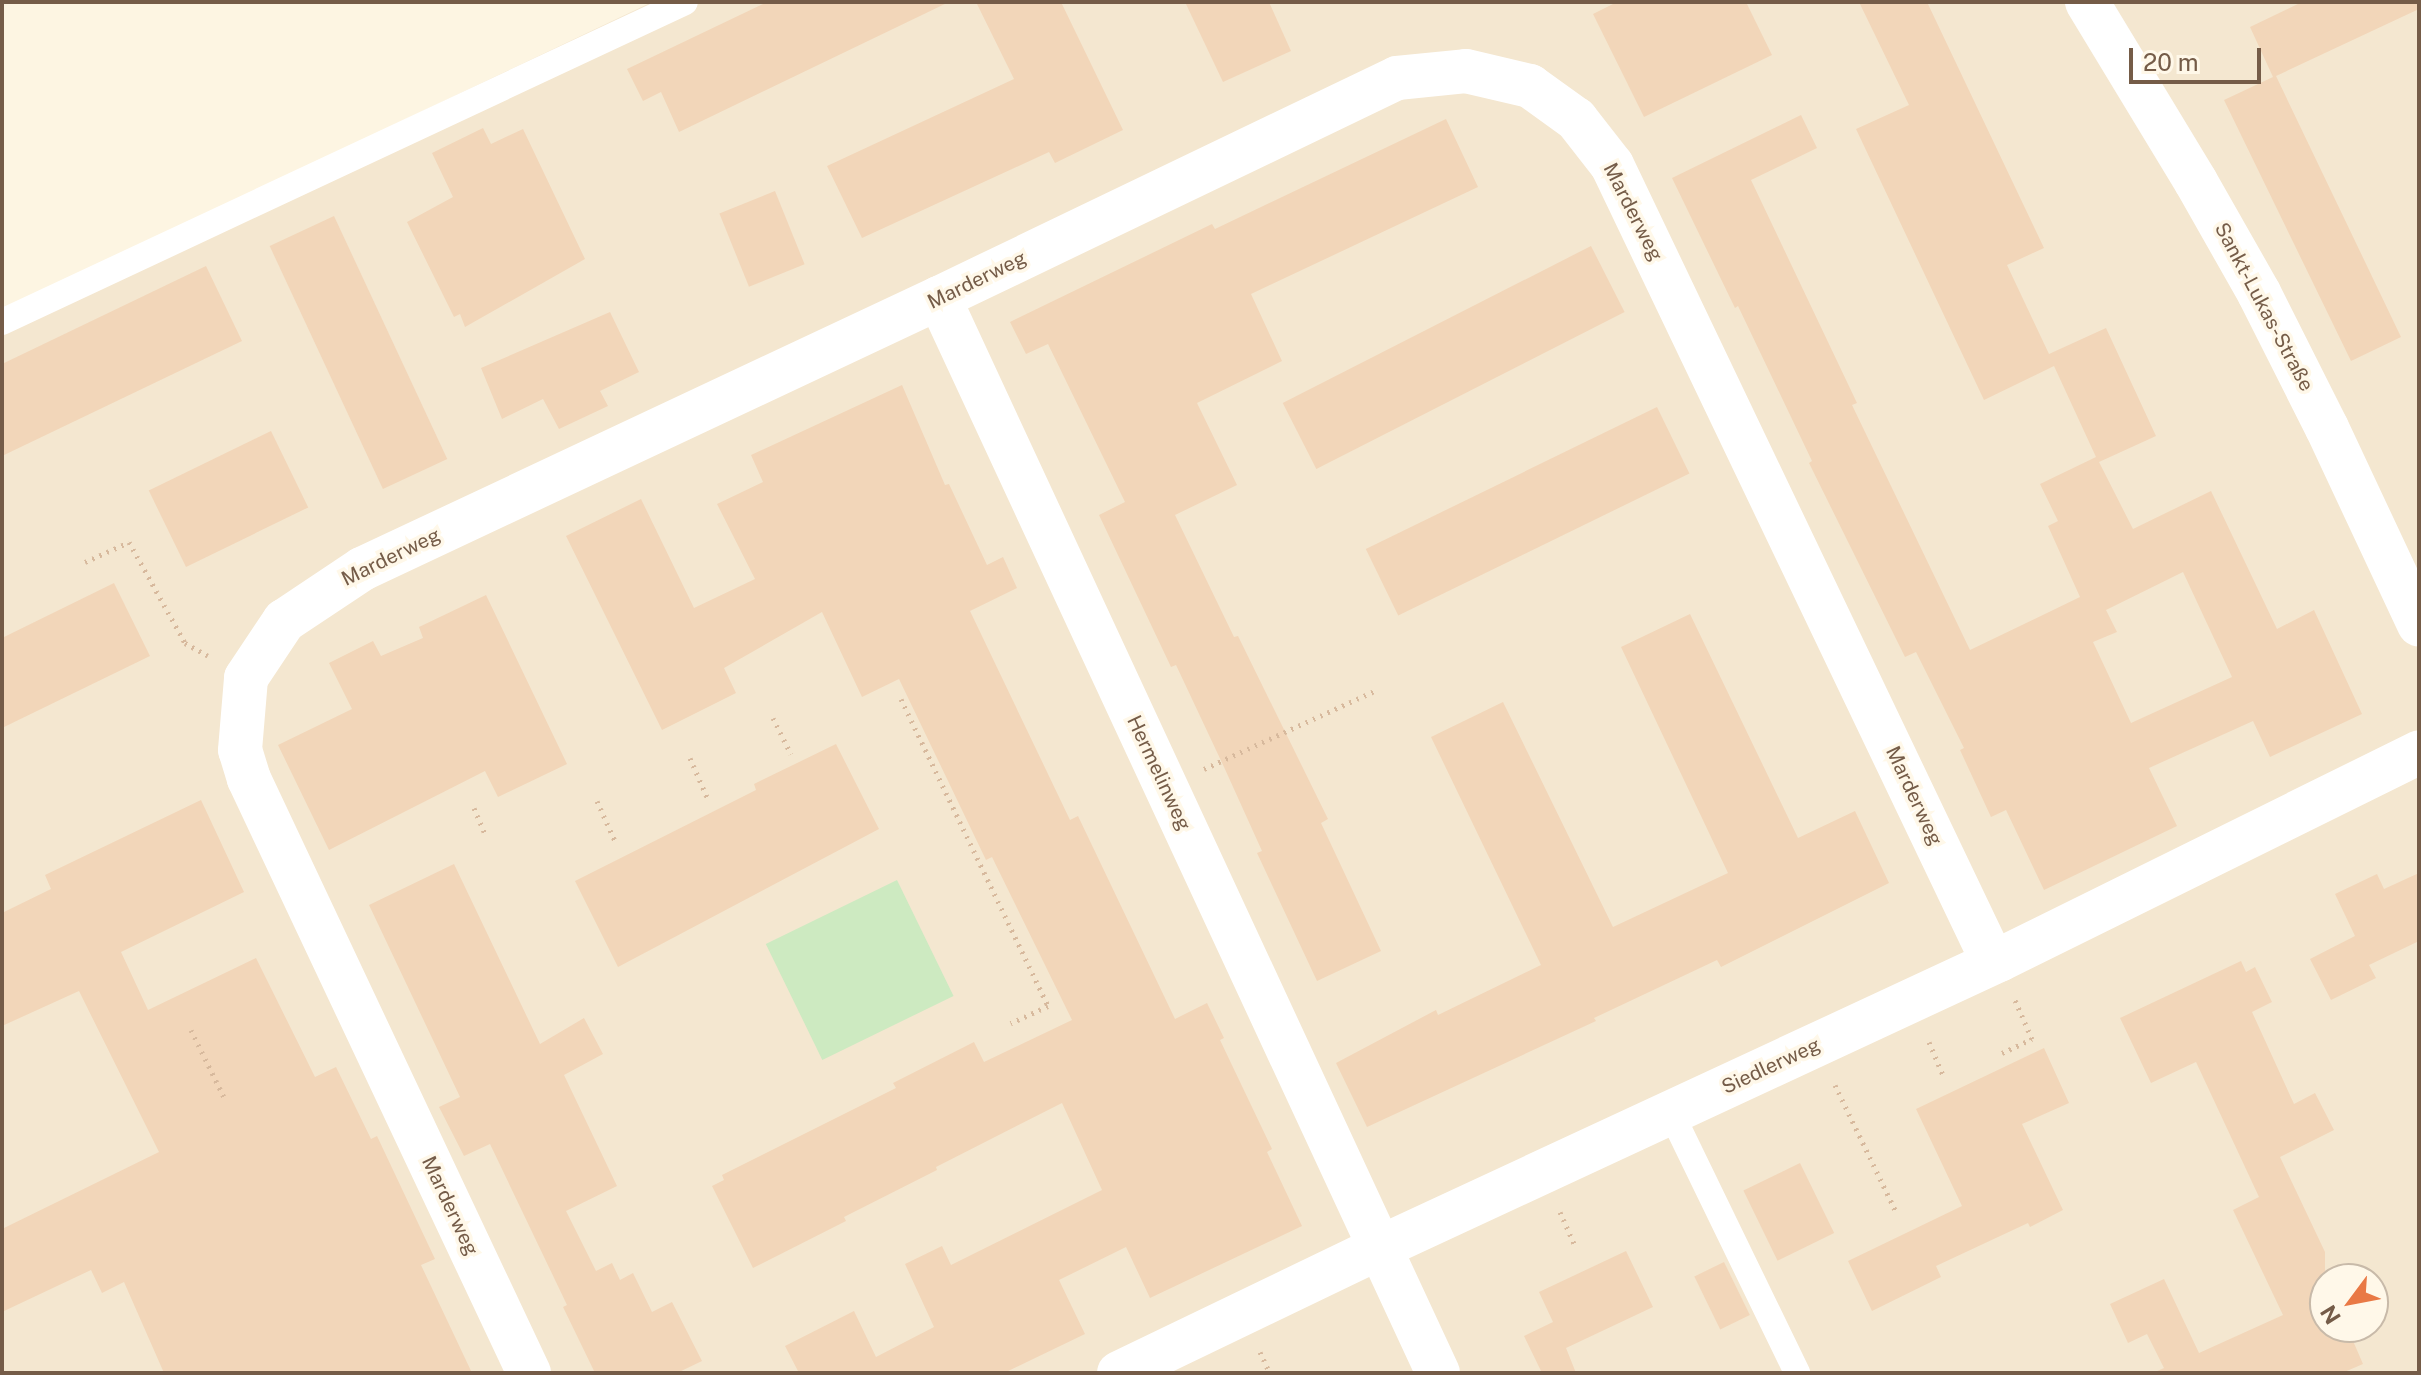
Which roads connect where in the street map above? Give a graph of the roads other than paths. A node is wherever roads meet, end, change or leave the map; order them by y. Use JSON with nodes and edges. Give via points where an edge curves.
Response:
{"nodes":[{"id":1,"x":685,"y":2,"type":"edge"},
{"id":2,"x":2087,"y":2,"type":"edge"},
{"id":3,"x":939,"y":298,"type":"junction"},
{"id":4,"x":2,"y":322,"type":"edge"},
{"id":5,"x":2419,"y":624,"type":"edge"},
{"id":6,"x":2419,"y":752,"type":"edge"},
{"id":7,"x":1996,"y":961,"type":"junction"},
{"id":8,"x":1671,"y":1113,"type":"junction"},
{"id":9,"x":1379,"y":1248,"type":"junction"},
{"id":10,"x":529,"y":1373,"type":"edge"},
{"id":11,"x":1119,"y":1373,"type":"edge"},
{"id":12,"x":1438,"y":1373,"type":"edge"},
{"id":13,"x":1797,"y":1373,"type":"edge"}],
"edges":[{"from":1,"to":4,"type":"lane"},
{"from":2,"to":5,"type":"street","name":"Sankt-Lukas-Straße","via":[[2259,293]]},
{"from":3,"to":7,"type":"street","name":"Marderweg","via":[[1397,78],[1466,71],[1530,86],[1576,119],[1624,186]]},
{"from":3,"to":9,"type":"street","name":"Hermelinweg"},
{"from":3,"to":10,"type":"street","name":"Marderweg","via":[[344,578],[284,621],[246,678],[240,750],[249,779]]},
{"from":6,"to":7,"type":"street","name":"Siedlerweg"},
{"from":7,"to":8,"type":"street","name":"Siedlerweg"},
{"from":8,"to":9,"type":"street","name":"Siedlerweg"},
{"from":8,"to":13,"type":"lane"},
{"from":9,"to":11,"type":"street","name":"Siedlerweg"},
{"from":9,"to":12,"type":"street","name":"Hermelinweg"}]}
